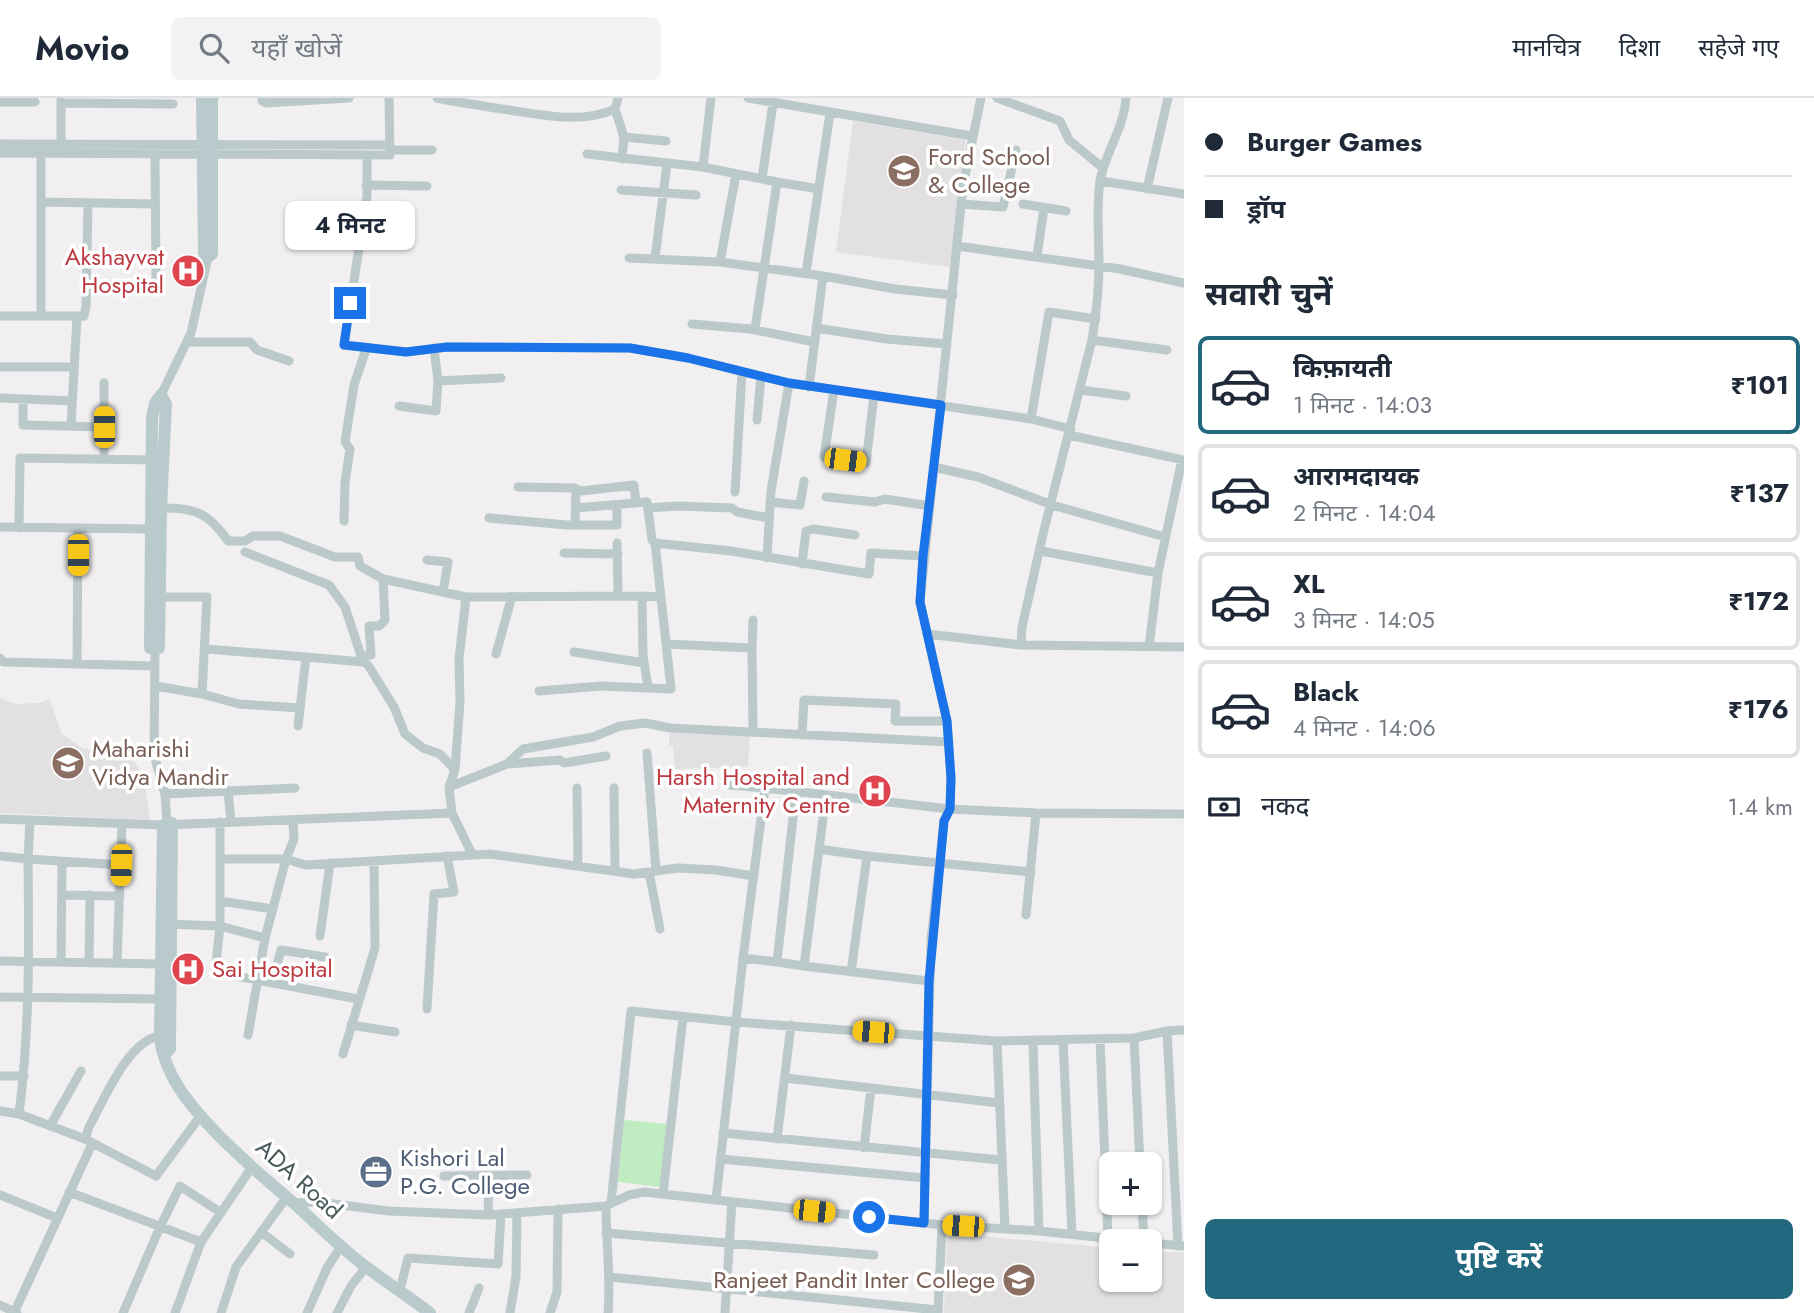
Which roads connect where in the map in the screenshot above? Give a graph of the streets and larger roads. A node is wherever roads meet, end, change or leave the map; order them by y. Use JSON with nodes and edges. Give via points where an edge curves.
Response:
{"nodes":[{"id":1,"x":202,"y":98,"type":"edge"},
{"id":2,"x":212,"y":98,"type":"edge"},
{"id":3,"x":262,"y":98,"type":"edge"},
{"id":4,"x":349,"y":98,"type":"edge"},
{"id":5,"x":389,"y":98,"type":"edge"},
{"id":6,"x":437,"y":98,"type":"edge"},
{"id":7,"x":618,"y":98,"type":"edge"},
{"id":8,"x":711,"y":98,"type":"edge"},
{"id":9,"x":748,"y":98,"type":"edge"},
{"id":10,"x":981,"y":98,"type":"edge"},
{"id":11,"x":997,"y":98,"type":"edge"},
{"id":12,"x":1126,"y":98,"type":"edge"},
{"id":13,"x":1168,"y":98,"type":"edge"},
{"id":14,"x":61,"y":100,"type":"edge"},
{"id":15,"x":295,"y":100,"type":"edge"},
{"id":16,"x":29,"y":101,"type":"edge"},
{"id":17,"x":127,"y":101,"type":"edge"},
{"id":18,"x":160,"y":101,"type":"edge"},
{"id":19,"x":0,"y":102,"type":"edge"},
{"id":20,"x":773,"y":103,"type":"junction"},
{"id":21,"x":173,"y":104,"type":"dead end"},
{"id":22,"x":615,"y":109,"type":"junction"},
{"id":23,"x":830,"y":113,"type":"junction"},
{"id":24,"x":972,"y":136,"type":"junction"},
{"id":25,"x":624,"y":137,"type":"junction"},
{"id":26,"x":666,"y":141,"type":"dead end"},
{"id":27,"x":0,"y":144,"type":"edge"},
{"id":28,"x":61,"y":144,"type":"junction"},
{"id":29,"x":207,"y":149,"type":"junction"},
{"id":30,"x":390,"y":150,"type":"junction"},
{"id":31,"x":432,"y":150,"type":"dead end"},
{"id":32,"x":1016,"y":150,"type":"dead end"},
{"id":33,"x":0,"y":153,"type":"edge"},
{"id":34,"x":41,"y":153,"type":"junction"},
{"id":35,"x":155,"y":153,"type":"junction"},
{"id":36,"x":587,"y":154,"type":"dead end"},
{"id":37,"x":366,"y":155,"type":"junction"},
{"id":38,"x":622,"y":159,"type":"junction"},
{"id":39,"x":667,"y":164,"type":"junction"},
{"id":40,"x":703,"y":167,"type":"junction"},
{"id":41,"x":1103,"y":168,"type":"junction"},
{"id":42,"x":736,"y":174,"type":"junction"},
{"id":43,"x":762,"y":179,"type":"junction"},
{"id":44,"x":1101,"y":181,"type":"junction"},
{"id":45,"x":777,"y":182,"type":"junction"},
{"id":46,"x":366,"y":185,"type":"junction"},
{"id":47,"x":427,"y":186,"type":"dead end"},
{"id":48,"x":819,"y":189,"type":"junction"},
{"id":49,"x":1147,"y":189,"type":"junction"},
{"id":50,"x":621,"y":190,"type":"dead end"},
{"id":51,"x":663,"y":193,"type":"junction"},
{"id":52,"x":1184,"y":194,"type":"edge"},
{"id":53,"x":696,"y":195,"type":"dead end"},
{"id":54,"x":41,"y":202,"type":"junction"},
{"id":55,"x":88,"y":203,"type":"junction"},
{"id":56,"x":154,"y":204,"type":"junction"},
{"id":57,"x":961,"y":204,"type":"junction"},
{"id":58,"x":1023,"y":204,"type":"dead end"},
{"id":59,"x":1044,"y":208,"type":"junction"},
{"id":60,"x":1066,"y":211,"type":"dead end"},
{"id":61,"x":957,"y":246,"type":"junction"},
{"id":62,"x":1037,"y":256,"type":"junction"},
{"id":63,"x":208,"y":257,"type":"joint"},
{"id":64,"x":629,"y":258,"type":"dead end"},
{"id":65,"x":655,"y":258,"type":"junction"},
{"id":66,"x":720,"y":262,"type":"junction"},
{"id":67,"x":763,"y":267,"type":"junction"},
{"id":68,"x":1099,"y":267,"type":"junction"},
{"id":69,"x":806,"y":273,"type":"junction"},
{"id":70,"x":822,"y":276,"type":"junction"},
{"id":71,"x":156,"y":281,"type":"dead end"},
{"id":72,"x":1184,"y":283,"type":"edge"},
{"id":73,"x":953,"y":295,"type":"junction"},
{"id":74,"x":0,"y":316,"type":"edge"},
{"id":75,"x":41,"y":316,"type":"junction"},
{"id":76,"x":77,"y":317,"type":"junction"},
{"id":77,"x":1096,"y":319,"type":"junction"},
{"id":78,"x":692,"y":324,"type":"dead end"},
{"id":79,"x":816,"y":328,"type":"junction"},
{"id":80,"x":755,"y":329,"type":"junction"},
{"id":81,"x":1092,"y":340,"type":"junction"},
{"id":82,"x":187,"y":342,"type":"junction"},
{"id":83,"x":814,"y":342,"type":"junction"},
{"id":84,"x":947,"y":344,"type":"junction"},
{"id":85,"x":434,"y":348,"type":"junction"},
{"id":86,"x":366,"y":349,"type":"junction"},
{"id":87,"x":1167,"y":350,"type":"dead end"},
{"id":88,"x":289,"y":361,"type":"dead end"},
{"id":89,"x":0,"y":367,"type":"edge"},
{"id":90,"x":74,"y":367,"type":"junction"},
{"id":91,"x":742,"y":372,"type":"junction"},
{"id":92,"x":761,"y":376,"type":"junction"},
{"id":93,"x":501,"y":378,"type":"dead end"},
{"id":94,"x":438,"y":381,"type":"junction"},
{"id":95,"x":104,"y":383,"type":"dead end"},
{"id":96,"x":789,"y":383,"type":"junction"},
{"id":97,"x":809,"y":387,"type":"junction"},
{"id":98,"x":834,"y":390,"type":"junction"},
{"id":99,"x":1082,"y":390,"type":"junction"},
{"id":100,"x":161,"y":395,"type":"joint"},
{"id":101,"x":874,"y":395,"type":"junction"},
{"id":102,"x":1126,"y":397,"type":"dead end"},
{"id":103,"x":0,"y":398,"type":"edge"},
{"id":104,"x":23,"y":399,"type":"junction"},
{"id":105,"x":72,"y":401,"type":"junction"},
{"id":106,"x":399,"y":405,"type":"dead end"},
{"id":107,"x":941,"y":405,"type":"junction"},
{"id":108,"x":1031,"y":419,"type":"junction"},
{"id":109,"x":757,"y":420,"type":"dead end"},
{"id":110,"x":71,"y":426,"type":"junction"},
{"id":111,"x":104,"y":427,"type":"junction"},
{"id":112,"x":1070,"y":432,"type":"junction"},
{"id":113,"x":104,"y":458,"type":"junction"},
{"id":114,"x":157,"y":460,"type":"junction"},
{"id":115,"x":1183,"y":460,"type":"edge"},
{"id":116,"x":933,"y":467,"type":"junction"},
{"id":117,"x":804,"y":481,"type":"dead end"},
{"id":118,"x":518,"y":487,"type":"dead end"},
{"id":119,"x":576,"y":489,"type":"junction"},
{"id":120,"x":735,"y":492,"type":"dead end"},
{"id":121,"x":826,"y":497,"type":"dead end"},
{"id":122,"x":770,"y":502,"type":"junction"},
{"id":123,"x":636,"y":503,"type":"junction"},
{"id":124,"x":617,"y":505,"type":"junction"},
{"id":125,"x":1052,"y":505,"type":"junction"},
{"id":126,"x":930,"y":506,"type":"junction"},
{"id":127,"x":161,"y":508,"type":"junction"},
{"id":128,"x":576,"y":508,"type":"junction"},
{"id":129,"x":648,"y":508,"type":"junction"},
{"id":130,"x":489,"y":518,"type":"dead end"},
{"id":131,"x":769,"y":518,"type":"junction"},
{"id":132,"x":344,"y":521,"type":"dead end"},
{"id":133,"x":575,"y":525,"type":"junction"},
{"id":134,"x":0,"y":527,"type":"edge"},
{"id":135,"x":19,"y":528,"type":"junction"},
{"id":136,"x":78,"y":528,"type":"junction"},
{"id":137,"x":155,"y":529,"type":"junction"},
{"id":138,"x":855,"y":535,"type":"dead end"},
{"id":139,"x":1166,"y":537,"type":"junction"},
{"id":140,"x":617,"y":543,"type":"dead end"},
{"id":141,"x":655,"y":543,"type":"junction"},
{"id":142,"x":1041,"y":551,"type":"junction"},
{"id":143,"x":245,"y":552,"type":"dead end"},
{"id":144,"x":564,"y":553,"type":"dead end"},
{"id":145,"x":618,"y":554,"type":"junction"},
{"id":146,"x":923,"y":556,"type":"junction"},
{"id":147,"x":767,"y":558,"type":"junction"},
{"id":148,"x":427,"y":560,"type":"dead end"},
{"id":149,"x":802,"y":564,"type":"junction"},
{"id":150,"x":1158,"y":573,"type":"junction"},
{"id":151,"x":383,"y":579,"type":"junction"},
{"id":152,"x":443,"y":592,"type":"junction"},
{"id":153,"x":512,"y":596,"type":"junction"},
{"id":154,"x":618,"y":596,"type":"junction"},
{"id":155,"x":642,"y":596,"type":"junction"},
{"id":156,"x":159,"y":597,"type":"junction"},
{"id":157,"x":466,"y":597,"type":"junction"},
{"id":158,"x":659,"y":597,"type":"junction"},
{"id":159,"x":753,"y":620,"type":"dead end"},
{"id":160,"x":927,"y":634,"type":"junction"},
{"id":161,"x":667,"y":643,"type":"junction"},
{"id":162,"x":1021,"y":645,"type":"junction"},
{"id":163,"x":1149,"y":647,"type":"junction"},
{"id":164,"x":1184,"y":647,"type":"edge"},
{"id":165,"x":752,"y":648,"type":"junction"},
{"id":166,"x":155,"y":649,"type":"junction"},
{"id":167,"x":206,"y":649,"type":"junction"},
{"id":168,"x":574,"y":652,"type":"dead end"},
{"id":169,"x":496,"y":654,"type":"dead end"},
{"id":170,"x":306,"y":657,"type":"junction"},
{"id":171,"x":0,"y":658,"type":"edge"},
{"id":172,"x":362,"y":659,"type":"junction"},
{"id":173,"x":644,"y":663,"type":"junction"},
{"id":174,"x":77,"y":664,"type":"junction"},
{"id":175,"x":155,"y":666,"type":"junction"},
{"id":176,"x":156,"y":686,"type":"junction"},
{"id":177,"x":648,"y":687,"type":"junction"},
{"id":178,"x":538,"y":691,"type":"dead end"},
{"id":179,"x":202,"y":694,"type":"junction"},
{"id":180,"x":300,"y":708,"type":"junction"},
{"id":181,"x":895,"y":720,"type":"junction"},
{"id":182,"x":947,"y":721,"type":"junction"},
{"id":183,"x":298,"y":726,"type":"dead end"},
{"id":184,"x":753,"y":733,"type":"junction"},
{"id":185,"x":802,"y":735,"type":"junction"},
{"id":186,"x":895,"y":740,"type":"junction"},
{"id":187,"x":949,"y":743,"type":"junction"},
{"id":188,"x":647,"y":753,"type":"dead end"},
{"id":189,"x":606,"y":756,"type":"dead end"},
{"id":190,"x":507,"y":764,"type":"junction"},
{"id":191,"x":455,"y":770,"type":"junction"},
{"id":192,"x":730,"y":785,"type":"dead end"},
{"id":193,"x":449,"y":787,"type":"junction"},
{"id":194,"x":295,"y":788,"type":"dead end"},
{"id":195,"x":577,"y":788,"type":"dead end"},
{"id":196,"x":614,"y":788,"type":"dead end"},
{"id":197,"x":765,"y":788,"type":"junction"},
{"id":198,"x":228,"y":790,"type":"junction"},
{"id":199,"x":796,"y":791,"type":"junction"},
{"id":200,"x":165,"y":794,"type":"junction"},
{"id":201,"x":826,"y":794,"type":"junction"},
{"id":202,"x":950,"y":809,"type":"junction"},
{"id":203,"x":452,"y":813,"type":"junction"},
{"id":204,"x":1036,"y":813,"type":"junction"},
{"id":205,"x":1184,"y":814,"type":"edge"},
{"id":206,"x":0,"y":819,"type":"edge"},
{"id":207,"x":30,"y":820,"type":"junction"},
{"id":208,"x":293,"y":820,"type":"junction"},
{"id":209,"x":220,"y":822,"type":"junction"},
{"id":210,"x":231,"y":822,"type":"junction"},
{"id":211,"x":122,"y":824,"type":"junction"},
{"id":212,"x":167,"y":824,"type":"junction"},
{"id":213,"x":819,"y":849,"type":"junction"},
{"id":214,"x":472,"y":855,"type":"junction"},
{"id":215,"x":0,"y":856,"type":"edge"},
{"id":216,"x":447,"y":856,"type":"junction"},
{"id":217,"x":867,"y":856,"type":"junction"},
{"id":218,"x":28,"y":859,"type":"junction"},
{"id":219,"x":220,"y":859,"type":"junction"},
{"id":220,"x":286,"y":859,"type":"junction"},
{"id":221,"x":374,"y":861,"type":"junction"},
{"id":222,"x":62,"y":863,"type":"junction"},
{"id":223,"x":330,"y":863,"type":"junction"},
{"id":224,"x":939,"y":864,"type":"junction"},
{"id":225,"x":121,"y":865,"type":"junction"},
{"id":226,"x":578,"y":866,"type":"junction"},
{"id":227,"x":615,"y":871,"type":"junction"},
{"id":228,"x":653,"y":871,"type":"junction"},
{"id":229,"x":1031,"y":872,"type":"junction"},
{"id":230,"x":754,"y":876,"type":"junction"},
{"id":231,"x":62,"y":895,"type":"junction"},
{"id":232,"x":90,"y":895,"type":"junction"},
{"id":233,"x":120,"y":896,"type":"junction"},
{"id":234,"x":220,"y":901,"type":"junction"},
{"id":235,"x":273,"y":909,"type":"junction"},
{"id":236,"x":1026,"y":915,"type":"dead end"},
{"id":237,"x":167,"y":924,"type":"junction"},
{"id":238,"x":220,"y":926,"type":"junction"},
{"id":239,"x":660,"y":929,"type":"dead end"},
{"id":240,"x":320,"y":936,"type":"dead end"},
{"id":241,"x":265,"y":938,"type":"junction"},
{"id":242,"x":325,"y":957,"type":"dead end"},
{"id":243,"x":743,"y":958,"type":"junction"},
{"id":244,"x":0,"y":961,"type":"edge"},
{"id":245,"x":29,"y":961,"type":"junction"},
{"id":246,"x":61,"y":962,"type":"junction"},
{"id":247,"x":778,"y":962,"type":"junction"},
{"id":248,"x":89,"y":963,"type":"junction"},
{"id":249,"x":117,"y":963,"type":"junction"},
{"id":250,"x":161,"y":964,"type":"junction"},
{"id":251,"x":804,"y":966,"type":"junction"},
{"id":252,"x":851,"y":972,"type":"junction"},
{"id":253,"x":256,"y":980,"type":"junction"},
{"id":254,"x":929,"y":981,"type":"junction"},
{"id":255,"x":272,"y":983,"type":"junction"},
{"id":256,"x":0,"y":997,"type":"edge"},
{"id":257,"x":28,"y":998,"type":"junction"},
{"id":258,"x":160,"y":999,"type":"junction"},
{"id":259,"x":358,"y":999,"type":"junction"},
{"id":260,"x":427,"y":1009,"type":"dead end"},
{"id":261,"x":683,"y":1017,"type":"junction"},
{"id":262,"x":736,"y":1022,"type":"junction"},
{"id":263,"x":351,"y":1025,"type":"junction"},
{"id":264,"x":791,"y":1025,"type":"junction"},
{"id":265,"x":1184,"y":1030,"type":"edge"},
{"id":266,"x":1167,"y":1031,"type":"junction"},
{"id":267,"x":396,"y":1032,"type":"dead end"},
{"id":268,"x":248,"y":1035,"type":"dead end"},
{"id":269,"x":160,"y":1036,"type":"junction"},
{"id":270,"x":927,"y":1037,"type":"junction"},
{"id":271,"x":1134,"y":1038,"type":"junction"},
{"id":272,"x":1100,"y":1039,"type":"junction"},
{"id":273,"x":1063,"y":1040,"type":"junction"},
{"id":274,"x":997,"y":1041,"type":"junction"},
{"id":275,"x":1034,"y":1042,"type":"junction"},
{"id":276,"x":165,"y":1054,"type":"junction"},
{"id":277,"x":343,"y":1054,"type":"dead end"},
{"id":278,"x":81,"y":1071,"type":"dead end"},
{"id":279,"x":0,"y":1076,"type":"edge"},
{"id":280,"x":24,"y":1076,"type":"junction"},
{"id":281,"x":785,"y":1077,"type":"junction"},
{"id":282,"x":871,"y":1088,"type":"junction"},
{"id":283,"x":926,"y":1093,"type":"junction"},
{"id":284,"x":999,"y":1103,"type":"junction"},
{"id":285,"x":0,"y":1111,"type":"edge"},
{"id":286,"x":19,"y":1114,"type":"junction"},
{"id":287,"x":201,"y":1115,"type":"junction"},
{"id":288,"x":50,"y":1126,"type":"junction"},
{"id":289,"x":723,"y":1133,"type":"junction"},
{"id":290,"x":777,"y":1139,"type":"junction"},
{"id":291,"x":88,"y":1142,"type":"junction"},
{"id":292,"x":864,"y":1148,"type":"junction"},
{"id":293,"x":1139,"y":1152,"type":"edge"},
{"id":294,"x":925,"y":1154,"type":"junction"},
{"id":295,"x":720,"y":1159,"type":"junction"},
{"id":296,"x":1001,"y":1160,"type":"junction"},
{"id":297,"x":252,"y":1167,"type":"junction"},
{"id":298,"x":527,"y":1175,"type":"dead end"},
{"id":299,"x":489,"y":1176,"type":"junction"},
{"id":300,"x":444,"y":1177,"type":"dead end"},
{"id":301,"x":925,"y":1178,"type":"junction"},
{"id":302,"x":69,"y":1192,"type":"junction"},
{"id":303,"x":663,"y":1194,"type":"junction"},
{"id":304,"x":0,"y":1195,"type":"edge"},
{"id":305,"x":716,"y":1200,"type":"junction"},
{"id":306,"x":290,"y":1201,"type":"junction"},
{"id":307,"x":732,"y":1202,"type":"junction"},
{"id":308,"x":608,"y":1205,"type":"junction"},
{"id":309,"x":558,"y":1209,"type":"junction"},
{"id":310,"x":220,"y":1212,"type":"junction"},
{"id":311,"x":501,"y":1214,"type":"junction"},
{"id":312,"x":517,"y":1214,"type":"junction"},
{"id":313,"x":488,"y":1215,"type":"junction"},
{"id":314,"x":57,"y":1218,"type":"junction"},
{"id":315,"x":924,"y":1223,"type":"junction"},
{"id":316,"x":942,"y":1225,"type":"junction"},
{"id":317,"x":160,"y":1227,"type":"junction"},
{"id":318,"x":1004,"y":1228,"type":"junction"},
{"id":319,"x":1108,"y":1229,"type":"edge"},
{"id":320,"x":1040,"y":1231,"type":"junction"},
{"id":321,"x":261,"y":1232,"type":"junction"},
{"id":322,"x":606,"y":1233,"type":"junction"},
{"id":323,"x":1072,"y":1234,"type":"junction"},
{"id":324,"x":1099,"y":1236,"type":"edge"},
{"id":325,"x":201,"y":1242,"type":"junction"},
{"id":326,"x":729,"y":1242,"type":"junction"},
{"id":327,"x":1162,"y":1244,"type":"edge"},
{"id":328,"x":1181,"y":1246,"type":"edge"},
{"id":329,"x":341,"y":1247,"type":"junction"},
{"id":330,"x":290,"y":1254,"type":"dead end"},
{"id":331,"x":874,"y":1255,"type":"dead end"},
{"id":332,"x":366,"y":1267,"type":"junction"},
{"id":333,"x":609,"y":1277,"type":"junction"},
{"id":334,"x":479,"y":1287,"type":"dead end"},
{"id":335,"x":727,"y":1287,"type":"junction"},
{"id":336,"x":400,"y":1290,"type":"junction"},
{"id":337,"x":0,"y":1306,"type":"edge"},
{"id":338,"x":938,"y":1312,"type":"edge"},
{"id":339,"x":16,"y":1313,"type":"edge"},
{"id":340,"x":123,"y":1313,"type":"edge"},
{"id":341,"x":175,"y":1313,"type":"edge"},
{"id":342,"x":221,"y":1313,"type":"edge"},
{"id":343,"x":307,"y":1313,"type":"edge"},
{"id":344,"x":337,"y":1313,"type":"edge"},
{"id":345,"x":430,"y":1313,"type":"edge"},
{"id":346,"x":469,"y":1313,"type":"edge"},
{"id":347,"x":510,"y":1313,"type":"edge"},
{"id":348,"x":550,"y":1313,"type":"edge"},
{"id":349,"x":608,"y":1313,"type":"edge"},
{"id":350,"x":725,"y":1313,"type":"edge"}],
"edges":[{"from":1,"to":29,"type":"street"},
{"from":2,"to":29,"type":"street"},
{"from":3,"to":15,"type":"street","via":[[267,103]]},
{"from":4,"to":15,"type":"street"},
{"from":5,"to":30,"type":"street"},
{"from":6,"to":22,"type":"street","via":[[551,116],[585,117]]},
{"from":7,"to":22,"type":"street"},
{"from":8,"to":40,"type":"street"},
{"from":9,"to":20,"type":"street"},
{"from":10,"to":24,"type":"street"},
{"from":11,"to":41,"type":"street","via":[[1060,121],[1069,140]]},
{"from":12,"to":41,"type":"street"},
{"from":13,"to":49,"type":"street"},
{"from":14,"to":17,"type":"street"},
{"from":14,"to":28,"type":"street"},
{"from":16,"to":19,"type":"street"},
{"from":17,"to":18,"type":"street"},
{"from":18,"to":21,"type":"street"},
{"from":20,"to":23,"type":"street"},
{"from":20,"to":43,"type":"street"},
{"from":22,"to":25,"type":"street"},
{"from":23,"to":24,"type":"street"},
{"from":23,"to":48,"type":"street"},
{"from":24,"to":57,"type":"street"},
{"from":25,"to":26,"type":"street"},
{"from":25,"to":38,"type":"street"},
{"from":27,"to":28,"type":"street"},
{"from":28,"to":29,"type":"street"},
{"from":29,"to":30,"type":"street"},
{"from":29,"to":35,"type":"street"},
{"from":29,"to":37,"type":"street"},
{"from":29,"to":63,"type":"street","via":[[204,253]]},
{"from":30,"to":31,"type":"street"},
{"from":30,"to":37,"type":"street"},
{"from":32,"to":57,"type":"street","via":[[1003,207]]},
{"from":33,"to":34,"type":"street"},
{"from":34,"to":35,"type":"street"},
{"from":34,"to":54,"type":"street"},
{"from":35,"to":56,"type":"street"},
{"from":36,"to":38,"type":"street"},
{"from":37,"to":46,"type":"street"},
{"from":38,"to":39,"type":"street"},
{"from":39,"to":40,"type":"street"},
{"from":39,"to":51,"type":"street"},
{"from":40,"to":42,"type":"street"},
{"from":41,"to":44,"type":"street"},
{"from":42,"to":43,"type":"street"},
{"from":42,"to":66,"type":"street"},
{"from":43,"to":45,"type":"street"},
{"from":44,"to":49,"type":"street"},
{"from":44,"to":68,"type":"street"},
{"from":45,"to":48,"type":"street"},
{"from":45,"to":67,"type":"street"},
{"from":46,"to":47,"type":"street"},
{"from":46,"to":86,"type":"street","via":[[344,345]]},
{"from":48,"to":69,"type":"street"},
{"from":49,"to":52,"type":"street"},
{"from":50,"to":51,"type":"street"},
{"from":51,"to":53,"type":"street"},
{"from":51,"to":65,"type":"street"},
{"from":54,"to":55,"type":"street"},
{"from":54,"to":75,"type":"street"},
{"from":55,"to":56,"type":"street"},
{"from":55,"to":76,"type":"street","via":[[86,306],[83,316]]},
{"from":56,"to":71,"type":"street"},
{"from":57,"to":61,"type":"street"},
{"from":58,"to":59,"type":"street"},
{"from":59,"to":60,"type":"street"},
{"from":59,"to":62,"type":"street"},
{"from":61,"to":62,"type":"street"},
{"from":61,"to":73,"type":"street"},
{"from":62,"to":68,"type":"street"},
{"from":63,"to":82,"type":"street"},
{"from":64,"to":65,"type":"street"},
{"from":65,"to":66,"type":"street"},
{"from":66,"to":67,"type":"street"},
{"from":67,"to":69,"type":"street"},
{"from":67,"to":80,"type":"street"},
{"from":68,"to":72,"type":"street"},
{"from":68,"to":77,"type":"street"},
{"from":69,"to":70,"type":"street"},
{"from":70,"to":73,"type":"street"},
{"from":70,"to":79,"type":"street"},
{"from":73,"to":84,"type":"street"},
{"from":74,"to":75,"type":"street"},
{"from":75,"to":76,"type":"street"},
{"from":76,"to":90,"type":"street"},
{"from":77,"to":81,"type":"street"},
{"from":77,"to":108,"type":"street","via":[[1049,312]]},
{"from":78,"to":80,"type":"street"},
{"from":79,"to":83,"type":"street"},
{"from":79,"to":84,"type":"street"},
{"from":80,"to":83,"type":"street"},
{"from":81,"to":87,"type":"street"},
{"from":81,"to":99,"type":"street"},
{"from":82,"to":88,"type":"street","via":[[250,342],[257,350]]},
{"from":82,"to":100,"type":"street"},
{"from":83,"to":97,"type":"street"},
{"from":84,"to":107,"type":"street"},
{"from":85,"to":86,"type":"street","via":[[406,352]]},
{"from":85,"to":91,"type":"street","via":[[630,348]]},
{"from":85,"to":94,"type":"street"},
{"from":86,"to":132,"type":"street","via":[[354,385],[345,442],[350,449]]},
{"from":89,"to":90,"type":"street"},
{"from":90,"to":105,"type":"street"},
{"from":91,"to":92,"type":"street"},
{"from":91,"to":120,"type":"street"},
{"from":92,"to":96,"type":"street"},
{"from":92,"to":109,"type":"street"},
{"from":93,"to":94,"type":"street"},
{"from":94,"to":106,"type":"street","via":[[436,411]]},
{"from":95,"to":111,"type":"street"},
{"from":96,"to":97,"type":"street"},
{"from":96,"to":122,"type":"street"},
{"from":97,"to":98,"type":"street"},
{"from":98,"to":101,"type":"street"},
{"from":98,"to":101,"type":"street","via":[[824,457],[866,463]]},
{"from":99,"to":102,"type":"street"},
{"from":99,"to":112,"type":"street"},
{"from":100,"to":114,"type":"street","via":[[166,404]]},
{"from":101,"to":107,"type":"street"},
{"from":103,"to":104,"type":"street"},
{"from":104,"to":105,"type":"street"},
{"from":104,"to":110,"type":"street","via":[[23,425]]},
{"from":105,"to":110,"type":"street"},
{"from":107,"to":108,"type":"street"},
{"from":107,"to":116,"type":"street"},
{"from":108,"to":112,"type":"street"},
{"from":110,"to":111,"type":"street"},
{"from":111,"to":113,"type":"street"},
{"from":112,"to":115,"type":"street"},
{"from":112,"to":125,"type":"street"},
{"from":113,"to":114,"type":"street"},
{"from":113,"to":135,"type":"street","via":[[20,458]]},
{"from":114,"to":127,"type":"street"},
{"from":114,"to":137,"type":"street"},
{"from":115,"to":139,"type":"street"},
{"from":116,"to":125,"type":"street","via":[[978,477]]},
{"from":116,"to":126,"type":"street"},
{"from":117,"to":122,"type":"street","via":[[800,505]]},
{"from":118,"to":119,"type":"street"},
{"from":119,"to":123,"type":"street","via":[[634,485]]},
{"from":119,"to":128,"type":"street"},
{"from":121,"to":126,"type":"street"},
{"from":122,"to":131,"type":"street"},
{"from":123,"to":124,"type":"street"},
{"from":123,"to":129,"type":"street","via":[[647,502]]},
{"from":124,"to":128,"type":"street"},
{"from":124,"to":133,"type":"street","via":[[617,525]]},
{"from":125,"to":139,"type":"street"},
{"from":125,"to":142,"type":"street"},
{"from":126,"to":146,"type":"street"},
{"from":127,"to":137,"type":"street"},
{"from":127,"to":151,"type":"street","via":[[199,513],[213,520],[228,541],[280,537],[335,557],[358,557],[360,566]]},
{"from":128,"to":133,"type":"street"},
{"from":129,"to":131,"type":"street","via":[[732,508]]},
{"from":129,"to":141,"type":"street"},
{"from":130,"to":133,"type":"street"},
{"from":131,"to":147,"type":"street"},
{"from":134,"to":135,"type":"street"},
{"from":135,"to":136,"type":"street"},
{"from":136,"to":137,"type":"street"},
{"from":136,"to":174,"type":"street"},
{"from":137,"to":156,"type":"street"},
{"from":137,"to":166,"type":"street"},
{"from":138,"to":149,"type":"street","via":[[806,530]]},
{"from":139,"to":150,"type":"street"},
{"from":140,"to":145,"type":"street"},
{"from":141,"to":147,"type":"street"},
{"from":141,"to":158,"type":"street"},
{"from":142,"to":150,"type":"street"},
{"from":142,"to":162,"type":"street"},
{"from":143,"to":172,"type":"street","via":[[329,585],[345,607]]},
{"from":144,"to":145,"type":"street"},
{"from":145,"to":154,"type":"street"},
{"from":146,"to":149,"type":"street","via":[[871,553],[869,574]]},
{"from":146,"to":160,"type":"street","via":[[920,602]]},
{"from":147,"to":149,"type":"street"},
{"from":148,"to":152,"type":"street","via":[[448,562]]},
{"from":150,"to":163,"type":"street"},
{"from":151,"to":152,"type":"street"},
{"from":151,"to":172,"type":"street","via":[[385,620],[379,626],[369,626],[371,654]]},
{"from":152,"to":157,"type":"street"},
{"from":153,"to":154,"type":"street"},
{"from":153,"to":157,"type":"street"},
{"from":153,"to":169,"type":"street"},
{"from":154,"to":155,"type":"street"},
{"from":155,"to":158,"type":"street"},
{"from":155,"to":173,"type":"street"},
{"from":156,"to":166,"type":"street"},
{"from":156,"to":167,"type":"street","via":[[207,597]]},
{"from":157,"to":191,"type":"street","via":[[458,659]]},
{"from":158,"to":161,"type":"street"},
{"from":159,"to":165,"type":"street"},
{"from":160,"to":162,"type":"street"},
{"from":160,"to":182,"type":"street"},
{"from":161,"to":165,"type":"street"},
{"from":161,"to":177,"type":"street","via":[[671,689]]},
{"from":162,"to":163,"type":"street"},
{"from":163,"to":164,"type":"street"},
{"from":165,"to":184,"type":"street"},
{"from":166,"to":175,"type":"street"},
{"from":167,"to":170,"type":"street"},
{"from":167,"to":179,"type":"street"},
{"from":168,"to":173,"type":"street"},
{"from":170,"to":172,"type":"street"},
{"from":170,"to":180,"type":"street"},
{"from":171,"to":174,"type":"street","via":[[4,662]]},
{"from":172,"to":191,"type":"street","via":[[394,707],[405,734],[440,754]]},
{"from":173,"to":177,"type":"street"},
{"from":174,"to":175,"type":"street"},
{"from":175,"to":176,"type":"street"},
{"from":176,"to":179,"type":"street"},
{"from":176,"to":200,"type":"street","via":[[155,755]]},
{"from":177,"to":178,"type":"street"},
{"from":179,"to":180,"type":"street","via":[[239,704]]},
{"from":180,"to":183,"type":"street"},
{"from":181,"to":182,"type":"street"},
{"from":181,"to":185,"type":"street","via":[[896,704],[804,700]]},
{"from":181,"to":186,"type":"street"},
{"from":182,"to":187,"type":"street"},
{"from":184,"to":185,"type":"street"},
{"from":184,"to":190,"type":"street","via":[[645,723],[620,726],[593,737],[523,749]]},
{"from":185,"to":186,"type":"street"},
{"from":186,"to":187,"type":"street"},
{"from":187,"to":202,"type":"street"},
{"from":188,"to":228,"type":"street"},
{"from":189,"to":190,"type":"street","via":[[565,763]]},
{"from":190,"to":193,"type":"street"},
{"from":191,"to":193,"type":"street"},
{"from":192,"to":197,"type":"street"},
{"from":193,"to":203,"type":"street"},
{"from":194,"to":198,"type":"street"},
{"from":195,"to":226,"type":"street"},
{"from":196,"to":227,"type":"street"},
{"from":197,"to":199,"type":"street"},
{"from":197,"to":230,"type":"street"},
{"from":198,"to":200,"type":"street"},
{"from":198,"to":210,"type":"street"},
{"from":199,"to":201,"type":"street"},
{"from":199,"to":247,"type":"street"},
{"from":200,"to":212,"type":"street"},
{"from":201,"to":202,"type":"street"},
{"from":201,"to":213,"type":"street"},
{"from":202,"to":204,"type":"street"},
{"from":202,"to":224,"type":"street","via":[[944,821]]},
{"from":203,"to":208,"type":"street"},
{"from":203,"to":214,"type":"street"},
{"from":204,"to":205,"type":"street"},
{"from":204,"to":229,"type":"street"},
{"from":206,"to":207,"type":"street"},
{"from":207,"to":211,"type":"street"},
{"from":207,"to":218,"type":"street"},
{"from":208,"to":210,"type":"street"},
{"from":208,"to":220,"type":"street","via":[[295,839]]},
{"from":209,"to":210,"type":"street"},
{"from":209,"to":212,"type":"street"},
{"from":209,"to":219,"type":"street"},
{"from":211,"to":212,"type":"street"},
{"from":211,"to":225,"type":"street"},
{"from":212,"to":237,"type":"street"},
{"from":213,"to":217,"type":"street"},
{"from":213,"to":251,"type":"street"},
{"from":214,"to":216,"type":"street"},
{"from":214,"to":226,"type":"street"},
{"from":215,"to":218,"type":"street"},
{"from":216,"to":221,"type":"street"},
{"from":216,"to":260,"type":"street","via":[[454,892],[434,894]]},
{"from":217,"to":224,"type":"street"},
{"from":217,"to":252,"type":"street"},
{"from":218,"to":222,"type":"street"},
{"from":218,"to":245,"type":"street"},
{"from":219,"to":220,"type":"street"},
{"from":219,"to":234,"type":"street"},
{"from":220,"to":223,"type":"street","via":[[305,865]]},
{"from":220,"to":235,"type":"street"},
{"from":221,"to":223,"type":"street"},
{"from":221,"to":259,"type":"street","via":[[375,948]]},
{"from":222,"to":225,"type":"street"},
{"from":222,"to":231,"type":"street"},
{"from":223,"to":240,"type":"street"},
{"from":224,"to":229,"type":"street"},
{"from":224,"to":254,"type":"street"},
{"from":225,"to":233,"type":"street"},
{"from":226,"to":227,"type":"street"},
{"from":227,"to":228,"type":"street"},
{"from":228,"to":230,"type":"street","via":[[678,868]]},
{"from":228,"to":239,"type":"street"},
{"from":229,"to":236,"type":"street"},
{"from":230,"to":243,"type":"street"},
{"from":231,"to":232,"type":"street"},
{"from":231,"to":246,"type":"street"},
{"from":232,"to":233,"type":"street"},
{"from":232,"to":248,"type":"street"},
{"from":233,"to":249,"type":"street"},
{"from":234,"to":235,"type":"street"},
{"from":234,"to":238,"type":"street"},
{"from":235,"to":241,"type":"street"},
{"from":237,"to":238,"type":"street"},
{"from":237,"to":250,"type":"street","name":"ADA Road"},
{"from":237,"to":276,"type":"street","via":[[170,1049]]},
{"from":238,"to":241,"type":"street"},
{"from":238,"to":253,"type":"street","via":[[215,972]]},
{"from":241,"to":253,"type":"street"},
{"from":242,"to":255,"type":"street","via":[[281,950]]},
{"from":243,"to":247,"type":"street"},
{"from":243,"to":262,"type":"street"},
{"from":244,"to":245,"type":"street"},
{"from":245,"to":246,"type":"street"},
{"from":245,"to":257,"type":"street"},
{"from":246,"to":248,"type":"street"},
{"from":247,"to":251,"type":"street"},
{"from":248,"to":249,"type":"street"},
{"from":249,"to":250,"type":"street"},
{"from":250,"to":258,"type":"street","name":"ADA Road"},
{"from":251,"to":252,"type":"street"},
{"from":252,"to":254,"type":"street"},
{"from":253,"to":255,"type":"street"},
{"from":253,"to":268,"type":"street"},
{"from":254,"to":270,"type":"street"},
{"from":255,"to":259,"type":"street"},
{"from":256,"to":257,"type":"street"},
{"from":257,"to":258,"type":"street"},
{"from":257,"to":280,"type":"street"},
{"from":258,"to":269,"type":"street","name":"ADA Road"},
{"from":259,"to":263,"type":"street"},
{"from":261,"to":262,"type":"street"},
{"from":261,"to":303,"type":"street"},
{"from":261,"to":308,"type":"street","via":[[631,1011]]},
{"from":262,"to":264,"type":"street"},
{"from":262,"to":289,"type":"street"},
{"from":263,"to":267,"type":"street"},
{"from":263,"to":277,"type":"street"},
{"from":264,"to":270,"type":"street"},
{"from":264,"to":281,"type":"street"},
{"from":265,"to":266,"type":"street"},
{"from":266,"to":271,"type":"street"},
{"from":266,"to":328,"type":"street"},
{"from":269,"to":276,"type":"street","name":"ADA Road"},
{"from":269,"to":291,"type":"street","via":[[149,1037],[130,1055],[89,1127]]},
{"from":270,"to":274,"type":"street"},
{"from":270,"to":283,"type":"street"},
{"from":271,"to":272,"type":"street"},
{"from":271,"to":293,"type":"street"},
{"from":272,"to":273,"type":"street"},
{"from":272,"to":319,"type":"street"},
{"from":273,"to":275,"type":"street"},
{"from":273,"to":323,"type":"street"},
{"from":274,"to":275,"type":"street"},
{"from":274,"to":284,"type":"street"},
{"from":275,"to":320,"type":"street"},
{"from":276,"to":287,"type":"street","name":"ADA Road","via":[[173,1079]]},
{"from":278,"to":288,"type":"street"},
{"from":279,"to":280,"type":"street"},
{"from":280,"to":286,"type":"street"},
{"from":281,"to":282,"type":"street"},
{"from":281,"to":290,"type":"street"},
{"from":282,"to":283,"type":"street"},
{"from":282,"to":292,"type":"street"},
{"from":283,"to":284,"type":"street"},
{"from":283,"to":294,"type":"street"},
{"from":284,"to":296,"type":"street"},
{"from":285,"to":286,"type":"street"},
{"from":286,"to":288,"type":"street"},
{"from":287,"to":291,"type":"street","via":[[156,1177]]},
{"from":287,"to":297,"type":"street","name":"ADA Road"},
{"from":288,"to":291,"type":"street"},
{"from":289,"to":290,"type":"street"},
{"from":289,"to":295,"type":"street"},
{"from":290,"to":292,"type":"street"},
{"from":291,"to":302,"type":"street"},
{"from":292,"to":294,"type":"street"},
{"from":294,"to":296,"type":"street"},
{"from":294,"to":301,"type":"street"},
{"from":295,"to":301,"type":"street"},
{"from":295,"to":305,"type":"street"},
{"from":296,"to":318,"type":"street"},
{"from":297,"to":306,"type":"street","name":"ADA Road"},
{"from":297,"to":310,"type":"street"},
{"from":298,"to":299,"type":"street"},
{"from":299,"to":300,"type":"street"},
{"from":299,"to":313,"type":"street"},
{"from":301,"to":315,"type":"street"},
{"from":302,"to":314,"type":"street"},
{"from":302,"to":317,"type":"street"},
{"from":303,"to":305,"type":"street"},
{"from":303,"to":308,"type":"street","via":[[644,1192]]},
{"from":304,"to":314,"type":"street"},
{"from":305,"to":307,"type":"street"},
{"from":306,"to":313,"type":"street"},
{"from":306,"to":321,"type":"street"},
{"from":306,"to":329,"type":"street","name":"ADA Road"},
{"from":307,"to":315,"type":"street"},
{"from":307,"to":326,"type":"street"},
{"from":308,"to":309,"type":"street"},
{"from":308,"to":322,"type":"street"},
{"from":309,"to":312,"type":"street"},
{"from":309,"to":348,"type":"street","via":[[557,1292]]},
{"from":310,"to":317,"type":"street","via":[[180,1186]]},
{"from":310,"to":325,"type":"street"},
{"from":311,"to":312,"type":"street"},
{"from":311,"to":313,"type":"street"},
{"from":311,"to":336,"type":"street","via":[[498,1264],[408,1258]]},
{"from":312,"to":347,"type":"street"},
{"from":314,"to":339,"type":"street"},
{"from":315,"to":316,"type":"street"},
{"from":316,"to":318,"type":"street"},
{"from":316,"to":338,"type":"street"},
{"from":317,"to":325,"type":"street"},
{"from":317,"to":340,"type":"street"},
{"from":318,"to":320,"type":"street"},
{"from":320,"to":323,"type":"street"},
{"from":321,"to":330,"type":"street"},
{"from":321,"to":342,"type":"street","via":[[236,1267]]},
{"from":322,"to":326,"type":"street"},
{"from":322,"to":333,"type":"street"},
{"from":323,"to":324,"type":"street"},
{"from":325,"to":341,"type":"street"},
{"from":326,"to":331,"type":"street"},
{"from":326,"to":335,"type":"street"},
{"from":327,"to":328,"type":"street"},
{"from":329,"to":332,"type":"street","name":"ADA Road"},
{"from":329,"to":343,"type":"street"},
{"from":332,"to":336,"type":"street","name":"ADA Road"},
{"from":332,"to":344,"type":"street"},
{"from":333,"to":335,"type":"street"},
{"from":333,"to":349,"type":"street"},
{"from":334,"to":346,"type":"street"},
{"from":335,"to":338,"type":"street"},
{"from":335,"to":350,"type":"street"},
{"from":336,"to":345,"type":"street","name":"ADA Road"},
{"from":337,"to":339,"type":"street"}]}
